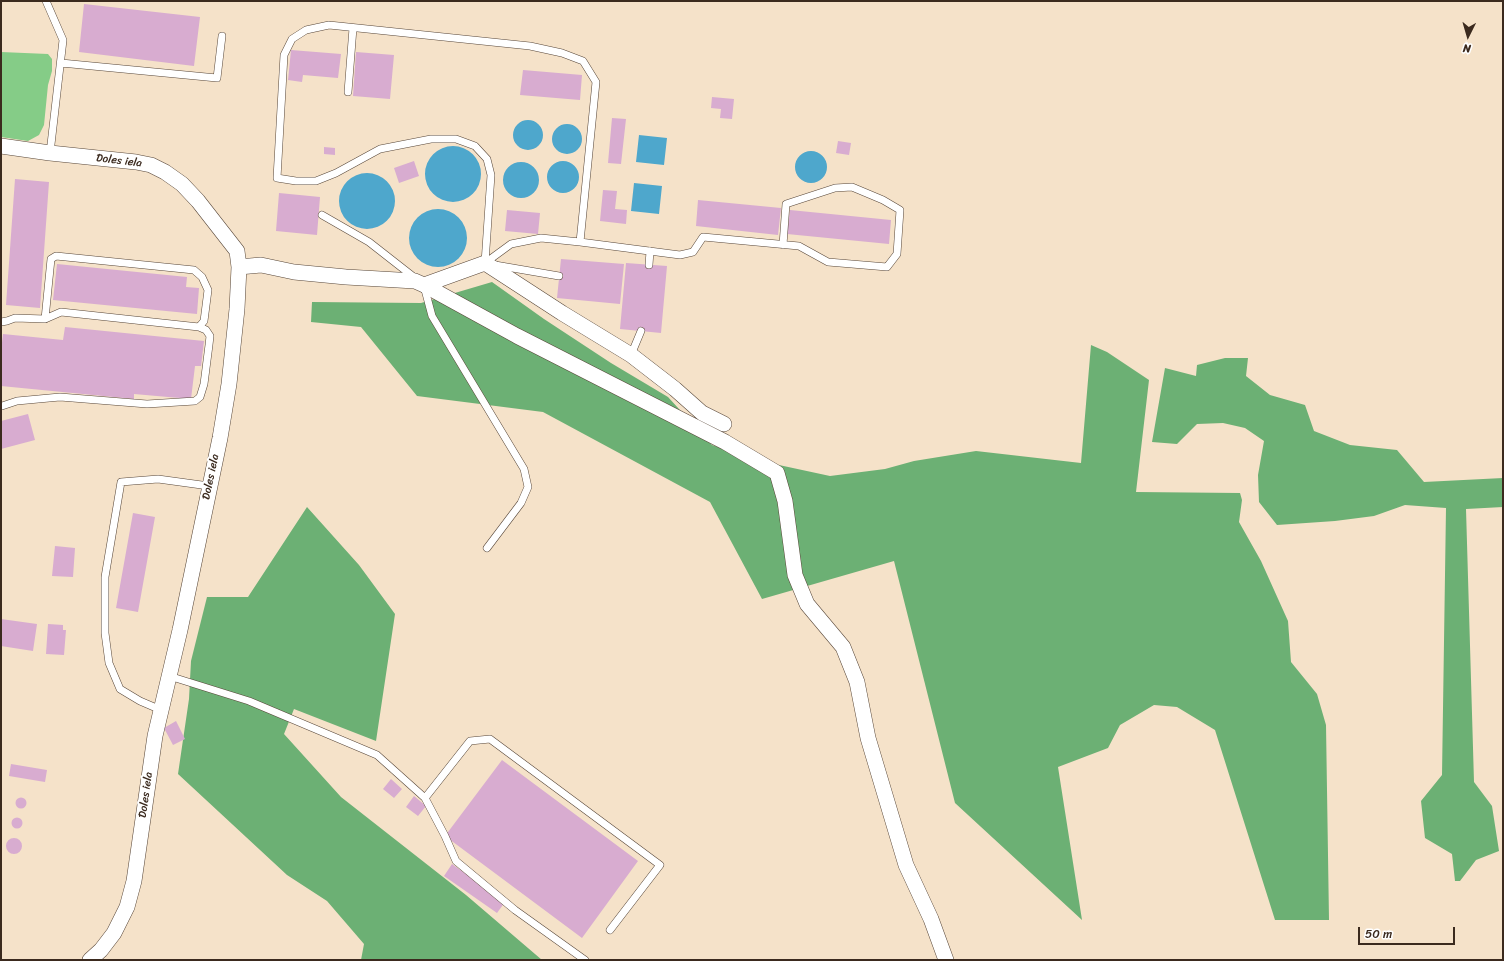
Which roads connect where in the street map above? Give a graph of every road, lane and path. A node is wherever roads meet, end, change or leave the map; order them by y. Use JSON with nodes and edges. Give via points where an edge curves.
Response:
{"nodes":[{"id":1,"x":46,"y":1,"type":"edge"},
{"id":2,"x":353,"y":28,"type":"junction"},
{"id":3,"x":222,"y":36,"type":"dead end"},
{"id":4,"x":60,"y":63,"type":"junction"},
{"id":5,"x":348,"y":92,"type":"dead end"},
{"id":6,"x":1,"y":146,"type":"edge"},
{"id":7,"x":50,"y":153,"type":"junction"},
{"id":8,"x":322,"y":215,"type":"dead end"},
{"id":9,"x":580,"y":242,"type":"junction"},
{"id":10,"x":783,"y":244,"type":"junction"},
{"id":11,"x":650,"y":251,"type":"junction"},
{"id":12,"x":485,"y":263,"type":"junction"},
{"id":13,"x":649,"y":264,"type":"dead end"},
{"id":14,"x":239,"y":267,"type":"junction"},
{"id":15,"x":559,"y":276,"type":"dead end"},
{"id":16,"x":424,"y":286,"type":"junction"},
{"id":17,"x":45,"y":319,"type":"junction"},
{"id":18,"x":1,"y":322,"type":"edge"},
{"id":19,"x":199,"y":327,"type":"junction"},
{"id":20,"x":641,"y":331,"type":"dead end"},
{"id":21,"x":631,"y":355,"type":"junction"},
{"id":22,"x":1,"y":405,"type":"edge"},
{"id":23,"x":724,"y":424,"type":"dead end"},
{"id":24,"x":209,"y":486,"type":"junction"},
{"id":25,"x":487,"y":548,"type":"dead end"},
{"id":26,"x":169,"y":676,"type":"junction"},
{"id":27,"x":161,"y":710,"type":"junction"},
{"id":28,"x":426,"y":798,"type":"junction"},
{"id":29,"x":610,"y":930,"type":"dead end"},
{"id":30,"x":90,"y":960,"type":"edge"},
{"id":31,"x":585,"y":960,"type":"edge"},
{"id":32,"x":946,"y":960,"type":"edge"}],
"edges":[{"from":1,"to":4,"type":"lane","via":[[63,40]]},
{"from":2,"to":5,"type":"lane"},
{"from":2,"to":9,"type":"lane","via":[[530,46],[583,61],[596,82]]},
{"from":2,"to":12,"type":"lane","via":[[329,25],[306,30],[292,39],[284,54],[277,178],[296,182],[316,181],[380,149],[431,139],[456,139],[475,146],[487,159],[491,175]]},
{"from":3,"to":4,"type":"lane","via":[[217,78]]},
{"from":4,"to":7,"type":"lane"},
{"from":6,"to":7,"type":"street","name":"Doles iela"},
{"from":7,"to":14,"type":"street","name":"Doles iela","via":[[136,162],[166,172],[198,201],[237,251]]},
{"from":8,"to":16,"type":"lane","via":[[369,242]]},
{"from":9,"to":11,"type":"lane"},
{"from":9,"to":12,"type":"lane","via":[[541,238],[512,244]]},
{"from":10,"to":10,"type":"lane","via":[[799,246],[828,262],[886,267],[897,254],[900,210],[852,187],[835,188],[786,204]]},
{"from":10,"to":11,"type":"lane","via":[[703,238],[693,252],[680,255]]},
{"from":11,"to":13,"type":"lane"},
{"from":12,"to":15,"type":"lane"},
{"from":12,"to":16,"type":"street"},
{"from":12,"to":21,"type":"street"},
{"from":14,"to":16,"type":"street","via":[[261,265],[294,272],[415,281]]},
{"from":14,"to":24,"type":"street","name":"Doles iela","via":[[238,308],[230,378]]},
{"from":16,"to":25,"type":"lane","via":[[432,316],[524,469],[528,487],[521,503]]},
{"from":16,"to":32,"type":"street","via":[[725,442],[777,473],[785,501],[795,575],[807,604],[843,646],[857,682],[868,738],[906,865],[931,919]]},
{"from":17,"to":18,"type":"lane","via":[[15,318]]},
{"from":17,"to":19,"type":"lane","via":[[61,312]]},
{"from":17,"to":19,"type":"lane","via":[[50,259],[56,256],[194,270],[202,277],[208,290],[204,322]]},
{"from":19,"to":22,"type":"lane","via":[[206,330],[210,336],[204,384],[200,397],[194,401],[147,404],[60,397]]},
{"from":20,"to":21,"type":"lane"},
{"from":21,"to":23,"type":"street","via":[[702,413]]},
{"from":24,"to":26,"type":"street","name":"Doles iela"},
{"from":24,"to":27,"type":"lane","via":[[158,479],[121,482],[106,577],[105,633],[109,663],[120,689]]},
{"from":26,"to":27,"type":"street","name":"Doles iela"},
{"from":26,"to":28,"type":"lane","via":[[249,701],[377,755]]},
{"from":27,"to":30,"type":"street","name":"Doles iela","via":[[131,896],[114,933]]},
{"from":28,"to":29,"type":"lane","via":[[470,741],[490,739],[660,865]]},
{"from":28,"to":31,"type":"lane","via":[[456,861],[515,910]]}]}
